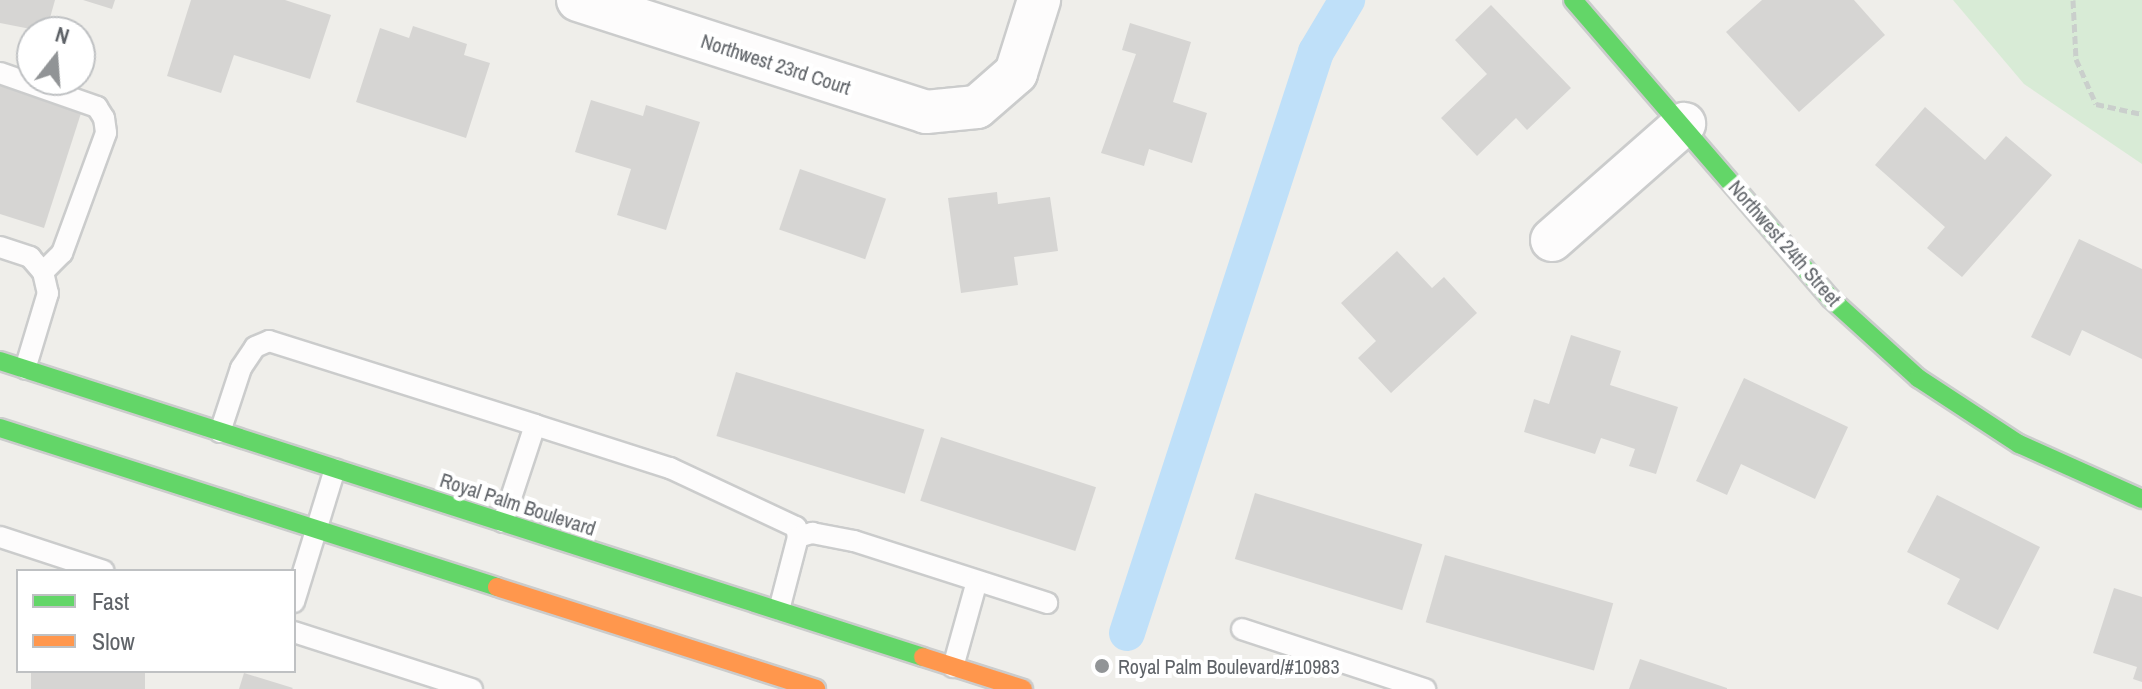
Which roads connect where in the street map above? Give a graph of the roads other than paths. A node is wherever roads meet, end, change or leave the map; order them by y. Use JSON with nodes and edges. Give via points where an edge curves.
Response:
{"nodes":[{"id":1,"x":578,"y":0,"type":"edge"},
{"id":2,"x":1039,"y":0,"type":"edge"},
{"id":3,"x":1573,"y":0,"type":"edge"},
{"id":4,"x":0,"y":73,"type":"edge"},
{"id":5,"x":1684,"y":124,"type":"junction"},
{"id":6,"x":1552,"y":240,"type":"dead end"},
{"id":7,"x":0,"y":247,"type":"edge"},
{"id":8,"x":43,"y":272,"type":"junction"},
{"id":9,"x":0,"y":361,"type":"edge"},
{"id":10,"x":25,"y":369,"type":"junction"},
{"id":11,"x":535,"y":425,"type":"junction"},
{"id":12,"x":0,"y":428,"type":"edge"},
{"id":13,"x":220,"y":432,"type":"junction"},
{"id":14,"x":335,"y":469,"type":"junction"},
{"id":15,"x":2142,"y":499,"type":"edge"},
{"id":16,"x":503,"y":522,"type":"junction"},
{"id":17,"x":317,"y":529,"type":"junction"},
{"id":18,"x":0,"y":537,"type":"edge"},
{"id":19,"x":798,"y":537,"type":"junction"},
{"id":20,"x":98,"y":569,"type":"edge"},
{"id":21,"x":977,"y":581,"type":"junction"},
{"id":22,"x":296,"y":596,"type":"edge"},
{"id":23,"x":1047,"y":603,"type":"dead end"},
{"id":24,"x":779,"y":610,"type":"junction"},
{"id":25,"x":1242,"y":629,"type":"dead end"},
{"id":26,"x":296,"y":633,"type":"edge"},
{"id":27,"x":953,"y":667,"type":"junction"},
{"id":28,"x":1419,"y":688,"type":"edge"},
{"id":29,"x":472,"y":689,"type":"edge"},
{"id":30,"x":816,"y":689,"type":"edge"},
{"id":31,"x":1023,"y":689,"type":"edge"}],
"edges":[{"from":1,"to":2,"type":"street","name":"Northwest 23rd Court","via":[[926,112],[977,107],[1016,73]]},
{"from":3,"to":5,"type":"main road","name":"Northwest 24th Street"},
{"from":4,"to":8,"type":"lane","via":[[97,107],[104,118],[106,133],[62,253]]},
{"from":5,"to":6,"type":"street"},
{"from":5,"to":15,"type":"main road","name":"Northwest 24th Street","via":[[1831,299],[1918,378],[2019,444]]},
{"from":7,"to":8,"type":"lane","via":[[30,257]]},
{"from":8,"to":10,"type":"lane","via":[[48,293]]},
{"from":9,"to":10,"type":"main road","name":"Royal Palm Boulevard"},
{"from":10,"to":13,"type":"main road","name":"Royal Palm Boulevard"},
{"from":11,"to":13,"type":"lane","via":[[269,341],[255,347],[241,368]]},
{"from":11,"to":16,"type":"lane"},
{"from":11,"to":19,"type":"lane","via":[[670,468],[796,527]]},
{"from":12,"to":17,"type":"main road"},
{"from":13,"to":14,"type":"main road","name":"Royal Palm Boulevard"},
{"from":14,"to":16,"type":"main road","name":"Royal Palm Boulevard"},
{"from":14,"to":17,"type":"lane"},
{"from":16,"to":24,"type":"main road","name":"Royal Palm Boulevard"},
{"from":17,"to":22,"type":"lane"},
{"from":17,"to":30,"type":"main road"},
{"from":18,"to":20,"type":"lane"},
{"from":19,"to":21,"type":"lane","via":[[812,533],[854,541]]},
{"from":19,"to":24,"type":"lane"},
{"from":21,"to":23,"type":"lane"},
{"from":21,"to":27,"type":"lane"},
{"from":24,"to":27,"type":"main road","name":"Royal Palm Boulevard"},
{"from":25,"to":28,"type":"lane"},
{"from":26,"to":29,"type":"lane"},
{"from":27,"to":31,"type":"main road","name":"Royal Palm Boulevard"}]}
